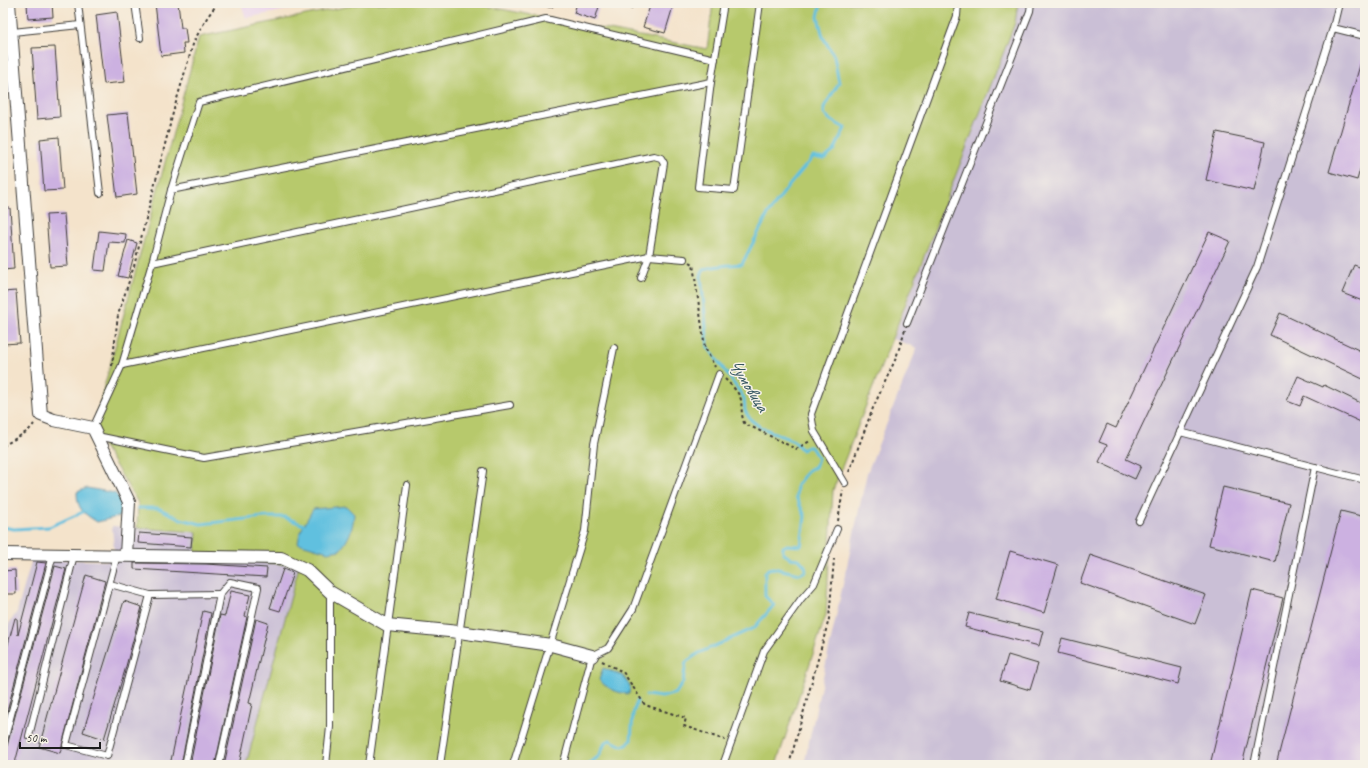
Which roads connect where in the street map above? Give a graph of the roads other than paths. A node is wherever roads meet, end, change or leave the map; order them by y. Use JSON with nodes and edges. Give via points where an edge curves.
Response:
{"nodes":[{"id":1,"x":9,"y":3,"type":"edge"},
{"id":2,"x":78,"y":3,"type":"edge"},
{"id":3,"x":135,"y":3,"type":"edge"},
{"id":4,"x":724,"y":3,"type":"edge"},
{"id":5,"x":760,"y":3,"type":"edge"},
{"id":6,"x":958,"y":3,"type":"edge"},
{"id":7,"x":1031,"y":3,"type":"edge"},
{"id":8,"x":1339,"y":3,"type":"edge"},
{"id":9,"x":80,"y":25,"type":"junction"},
{"id":10,"x":1334,"y":28,"type":"junction"},
{"id":11,"x":7,"y":33,"type":"edge"},
{"id":12,"x":1365,"y":36,"type":"edge"},
{"id":13,"x":140,"y":38,"type":"dead end"},
{"id":14,"x":715,"y":59,"type":"junction"},
{"id":15,"x":711,"y":82,"type":"junction"},
{"id":16,"x":171,"y":190,"type":"junction"},
{"id":17,"x":100,"y":194,"type":"dead end"},
{"id":18,"x":649,"y":256,"type":"junction"},
{"id":19,"x":684,"y":259,"type":"road end"},
{"id":20,"x":152,"y":263,"type":"junction"},
{"id":21,"x":641,"y":278,"type":"dead end"},
{"id":22,"x":907,"y":323,"type":"road end"},
{"id":23,"x":614,"y":348,"type":"dead end"},
{"id":24,"x":122,"y":365,"type":"junction"},
{"id":25,"x":719,"y":374,"type":"road end"},
{"id":26,"x":510,"y":405,"type":"dead end"},
{"id":27,"x":95,"y":432,"type":"junction"},
{"id":28,"x":1180,"y":432,"type":"junction"},
{"id":29,"x":1315,"y":467,"type":"junction"},
{"id":30,"x":483,"y":471,"type":"dead end"},
{"id":31,"x":1365,"y":480,"type":"edge"},
{"id":32,"x":845,"y":483,"type":"road end"},
{"id":33,"x":407,"y":484,"type":"dead end"},
{"id":34,"x":1139,"y":521,"type":"dead end"},
{"id":35,"x":837,"y":529,"type":"road end"},
{"id":36,"x":3,"y":554,"type":"edge"},
{"id":37,"x":54,"y":555,"type":"junction"},
{"id":38,"x":74,"y":555,"type":"junction"},
{"id":39,"x":122,"y":555,"type":"junction"},
{"id":40,"x":110,"y":584,"type":"junction"},
{"id":41,"x":330,"y":592,"type":"junction"},
{"id":42,"x":220,"y":594,"type":"junction"},
{"id":43,"x":150,"y":595,"type":"junction"},
{"id":44,"x":387,"y":625,"type":"junction"},
{"id":45,"x":459,"y":632,"type":"junction"},
{"id":46,"x":551,"y":645,"type":"junction"},
{"id":47,"x":592,"y":656,"type":"junction"},
{"id":48,"x":29,"y":736,"type":"dead end"},
{"id":49,"x":3,"y":745,"type":"edge"},
{"id":50,"x":185,"y":765,"type":"edge"},
{"id":51,"x":219,"y":765,"type":"edge"},
{"id":52,"x":326,"y":765,"type":"edge"},
{"id":53,"x":369,"y":765,"type":"edge"},
{"id":54,"x":440,"y":765,"type":"edge"},
{"id":55,"x":513,"y":765,"type":"edge"},
{"id":56,"x":563,"y":765,"type":"edge"},
{"id":57,"x":723,"y":765,"type":"edge"},
{"id":58,"x":1254,"y":765,"type":"edge"}],
"edges":[{"from":1,"to":11,"type":"street"},
{"from":2,"to":9,"type":"lane"},
{"from":3,"to":13,"type":"lane"},
{"from":4,"to":14,"type":"lane"},
{"from":5,"to":15,"type":"lane","via":[[734,190],[698,187]]},
{"from":6,"to":32,"type":"lane","via":[[957,16],[811,414],[814,431]]},
{"from":7,"to":22,"type":"lane","via":[[1030,12]]},
{"from":8,"to":10,"type":"lane"},
{"from":9,"to":11,"type":"lane"},
{"from":9,"to":17,"type":"lane"},
{"from":10,"to":12,"type":"lane"},
{"from":10,"to":28,"type":"lane","via":[[1256,267]]},
{"from":11,"to":27,"type":"street","via":[[41,414]]},
{"from":14,"to":15,"type":"lane"},
{"from":14,"to":16,"type":"lane","via":[[546,19],[199,102]]},
{"from":15,"to":16,"type":"lane"},
{"from":16,"to":20,"type":"lane"},
{"from":18,"to":19,"type":"lane"},
{"from":18,"to":20,"type":"lane","via":[[664,164],[661,158],[654,156]]},
{"from":18,"to":21,"type":"lane"},
{"from":18,"to":24,"type":"lane"},
{"from":20,"to":24,"type":"lane"},
{"from":23,"to":46,"type":"lane","via":[[594,444],[585,531]]},
{"from":24,"to":27,"type":"lane"},
{"from":25,"to":47,"type":"lane","via":[[633,609],[608,648]]},
{"from":26,"to":27,"type":"lane","via":[[204,458]]},
{"from":27,"to":39,"type":"street","via":[[129,502]]},
{"from":28,"to":29,"type":"lane"},
{"from":28,"to":34,"type":"lane"},
{"from":29,"to":31,"type":"lane"},
{"from":29,"to":58,"type":"lane"},
{"from":30,"to":45,"type":"lane"},
{"from":33,"to":44,"type":"lane"},
{"from":35,"to":57,"type":"lane","via":[[814,584],[764,651]]},
{"from":36,"to":37,"type":"street"},
{"from":37,"to":38,"type":"street"},
{"from":37,"to":49,"type":"lane"},
{"from":38,"to":39,"type":"street"},
{"from":38,"to":48,"type":"lane"},
{"from":39,"to":40,"type":"lane"},
{"from":39,"to":41,"type":"street","via":[[281,558],[307,570]]},
{"from":40,"to":43,"type":"lane"},
{"from":40,"to":43,"type":"lane","via":[[66,745],[107,756]]},
{"from":41,"to":44,"type":"street"},
{"from":41,"to":52,"type":"lane","via":[[330,727]]},
{"from":42,"to":43,"type":"lane"},
{"from":42,"to":50,"type":"lane"},
{"from":42,"to":51,"type":"lane","via":[[230,582],[258,588]]},
{"from":44,"to":45,"type":"street"},
{"from":44,"to":53,"type":"lane"},
{"from":45,"to":46,"type":"street"},
{"from":45,"to":54,"type":"lane"},
{"from":46,"to":47,"type":"street"},
{"from":46,"to":55,"type":"lane"},
{"from":47,"to":56,"type":"lane"}]}
